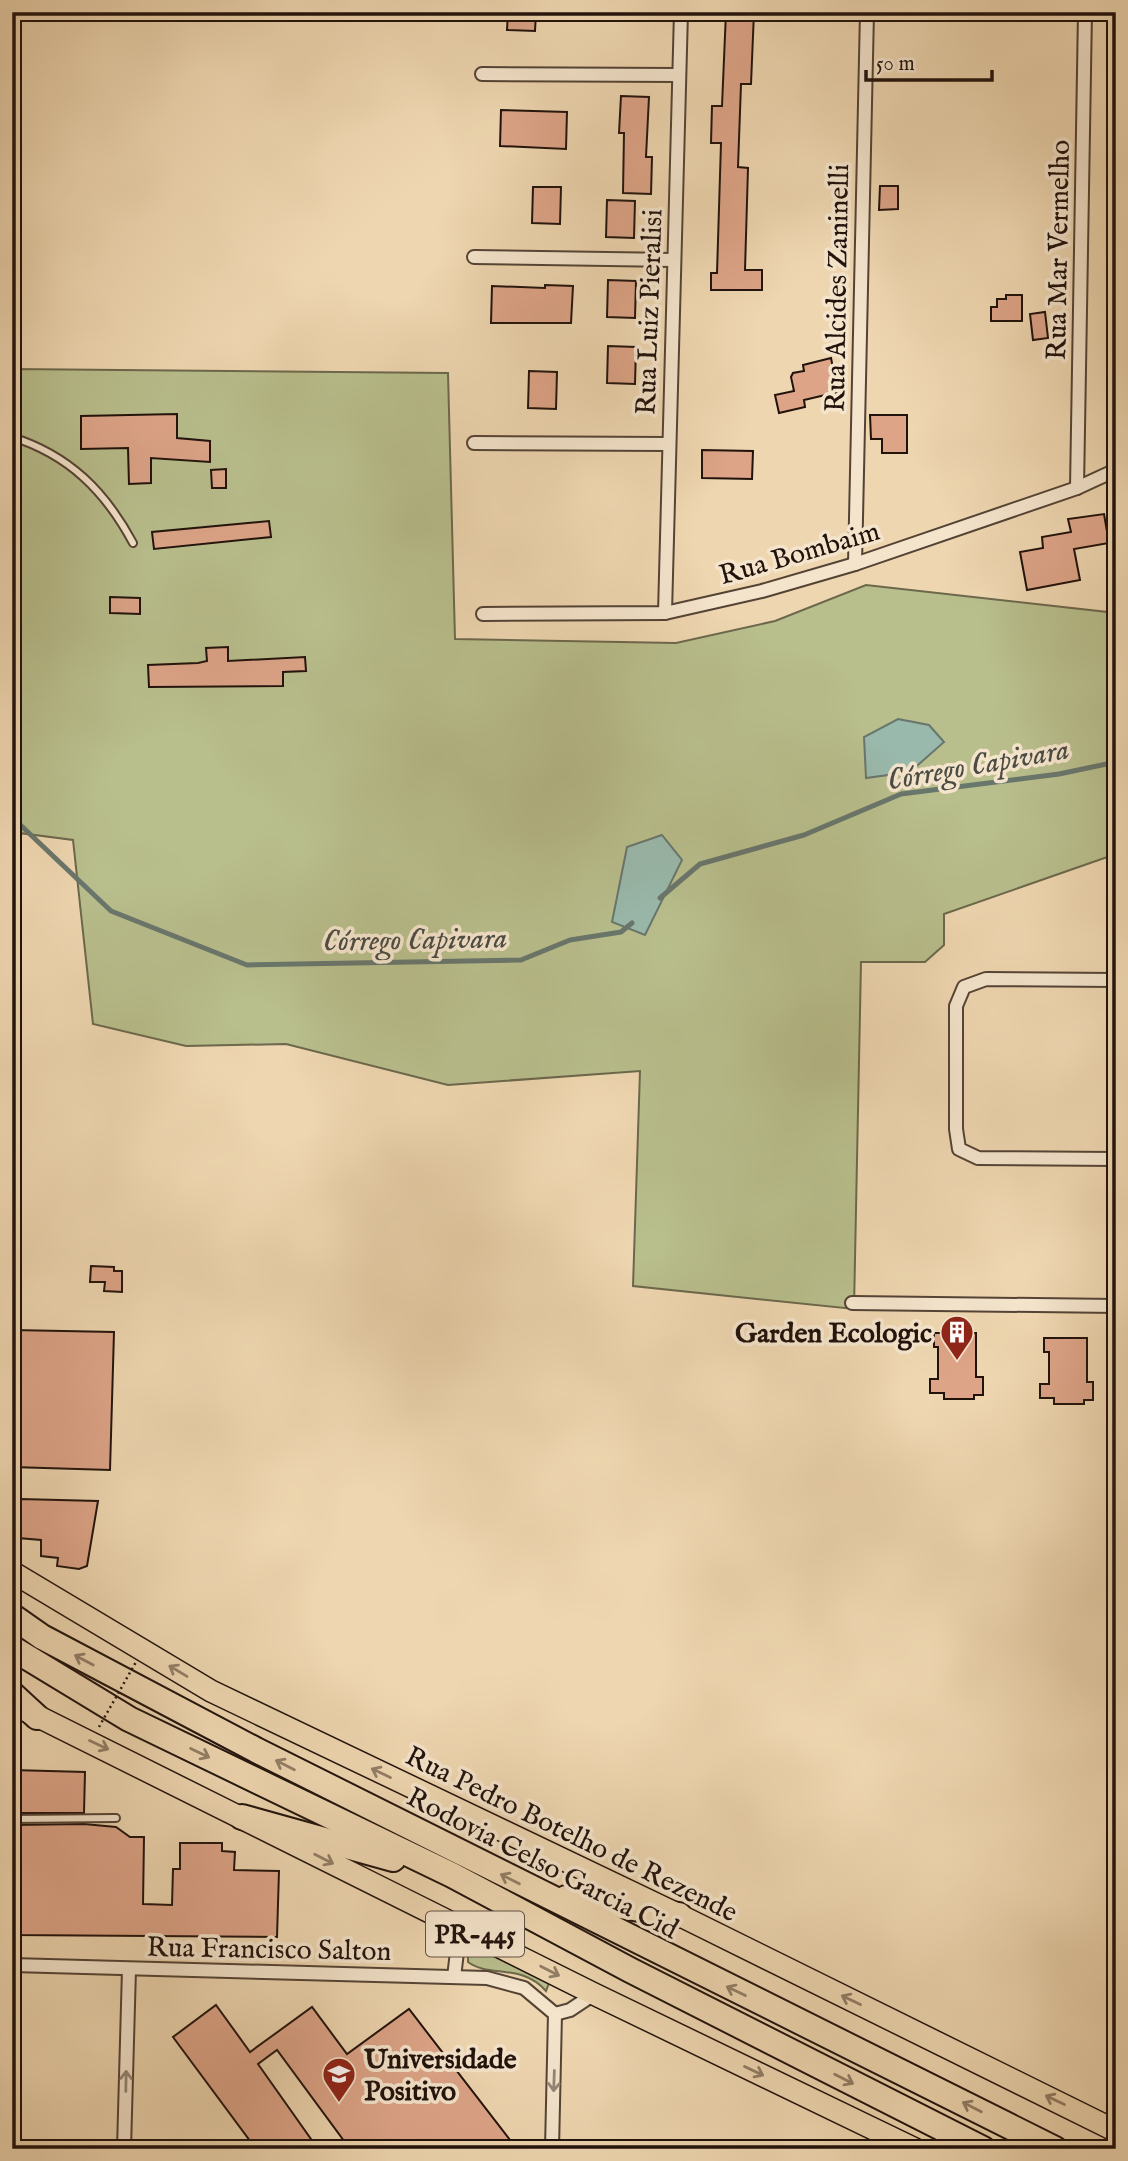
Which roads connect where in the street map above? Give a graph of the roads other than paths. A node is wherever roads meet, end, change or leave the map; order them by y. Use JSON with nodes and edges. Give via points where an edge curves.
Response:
{"nodes":[{"id":1,"x":681,"y":12,"type":"edge"},
{"id":2,"x":867,"y":12,"type":"edge"},
{"id":3,"x":1085,"y":12,"type":"edge"},
{"id":4,"x":482,"y":75,"type":"dead end"},
{"id":5,"x":679,"y":75,"type":"junction"},
{"id":6,"x":474,"y":257,"type":"dead end"},
{"id":7,"x":674,"y":260,"type":"junction"},
{"id":8,"x":12,"y":437,"type":"edge"},
{"id":9,"x":474,"y":443,"type":"dead end"},
{"id":10,"x":669,"y":444,"type":"junction"},
{"id":11,"x":1116,"y":470,"type":"edge"},
{"id":12,"x":1077,"y":488,"type":"junction"},
{"id":13,"x":133,"y":543,"type":"dead end"},
{"id":14,"x":855,"y":564,"type":"junction"},
{"id":15,"x":665,"y":613,"type":"junction"},
{"id":16,"x":482,"y":614,"type":"dead end"},
{"id":17,"x":1116,"y":980,"type":"edge"},
{"id":18,"x":1116,"y":1159,"type":"edge"},
{"id":19,"x":852,"y":1303,"type":"dead end"},
{"id":20,"x":1116,"y":1306,"type":"edge"},
{"id":21,"x":12,"y":1572,"type":"edge"},
{"id":22,"x":12,"y":1616,"type":"edge"},
{"id":23,"x":12,"y":1648,"type":"edge"},
{"id":24,"x":12,"y":1694,"type":"edge"},
{"id":25,"x":12,"y":1702,"type":"edge"},
{"id":26,"x":37,"y":1717,"type":"junction"},
{"id":27,"x":242,"y":1817,"type":"junction"},
{"id":28,"x":116,"y":1818,"type":"dead end"},
{"id":29,"x":12,"y":1819,"type":"edge"},
{"id":30,"x":452,"y":1875,"type":"junction"},
{"id":31,"x":541,"y":1895,"type":"junction"},
{"id":32,"x":679,"y":1915,"type":"junction"},
{"id":33,"x":460,"y":1927,"type":"junction"},
{"id":34,"x":12,"y":1965,"type":"edge"},
{"id":35,"x":129,"y":1969,"type":"junction"},
{"id":36,"x":454,"y":1977,"type":"junction"},
{"id":37,"x":594,"y":1994,"type":"junction"},
{"id":38,"x":555,"y":2014,"type":"junction"},
{"id":39,"x":1116,"y":2131,"type":"edge"},
{"id":40,"x":124,"y":2149,"type":"edge"},
{"id":41,"x":552,"y":2149,"type":"edge"},
{"id":42,"x":915,"y":2149,"type":"edge"},
{"id":43,"x":983,"y":2149,"type":"edge"},
{"id":44,"x":1055,"y":2149,"type":"edge"}],
"edges":[{"from":1,"to":5,"type":"street","name":"Rua Luiz Pieralisi"},
{"from":2,"to":14,"type":"street","name":"Rua Alcides Zaninelli"},
{"from":3,"to":12,"type":"street","name":"Rua Mar Vermelho"},
{"from":4,"to":5,"type":"street"},
{"from":5,"to":7,"type":"street","name":"Rua Luiz Pieralisi"},
{"from":6,"to":7,"type":"street"},
{"from":7,"to":10,"type":"street","name":"Rua Luiz Pieralisi"},
{"from":8,"to":13,"type":"lane","via":[[41,446],[90,483],[113,506]]},
{"from":9,"to":10,"type":"street"},
{"from":10,"to":15,"type":"street","name":"Rua Luiz Pieralisi"},
{"from":11,"to":12,"type":"street","name":"Rua Bombaim"},
{"from":12,"to":14,"type":"street","name":"Rua Bombaim"},
{"from":14,"to":15,"type":"street","name":"Rua Bombaim","via":[[762,592]]},
{"from":15,"to":16,"type":"street","name":"Rua Bombaim"},
{"from":17,"to":18,"type":"street","via":[[986,979],[964,988],[956,1006],[959,1149],[978,1158]]},
{"from":19,"to":20,"type":"street"},
{"from":32,"to":21,"type":"main road","name":"Rua Pedro Botelho de Rezende","one_way":true,"via":[[211,1691]]},
{"from":31,"to":22,"type":"highway","name":"Rodovia Celso Garcia Cid","number":"PR-445","one_way":true,"via":[[256,1750],[42,1637]]},
{"from":23,"to":30,"type":"highway","name":"Rodovia Celso Garcia Cid","number":"PR-445","one_way":true,"via":[[129,1719]]},
{"from":24,"to":26,"type":"highway"},
{"from":25,"to":26,"type":"main road"},
{"from":26,"to":27,"type":"main road","number":"PR-445","one_way":true},
{"from":27,"to":30,"type":"highway"},
{"from":27,"to":33,"type":"main road","number":"PR-445","one_way":true},
{"from":28,"to":29,"type":"lane"},
{"from":30,"to":43,"type":"highway","name":"Rodovia Celso Garcia Cid","number":"PR-445","one_way":true},
{"from":31,"to":32,"type":"highway"},
{"from":44,"to":31,"type":"highway","name":"Rodovia Celso Garcia Cid","number":"PR-445","one_way":true},
{"from":39,"to":32,"type":"main road","name":"Rua Pedro Botelho de Rezende","one_way":true},
{"from":33,"to":36,"type":"street"},
{"from":33,"to":37,"type":"main road","number":"PR-445","one_way":true},
{"from":34,"to":35,"type":"street","name":"Rua Francisco Salton"},
{"from":35,"to":36,"type":"street","name":"Rua Francisco Salton"},
{"from":40,"to":35,"type":"street","one_way":true},
{"from":36,"to":38,"type":"street","name":"Rua Francisco Salton","via":[[509,1982],[531,1993]]},
{"from":37,"to":38,"type":"street"},
{"from":37,"to":42,"type":"main road","number":"PR-445","one_way":true},
{"from":38,"to":41,"type":"street","one_way":true}]}
